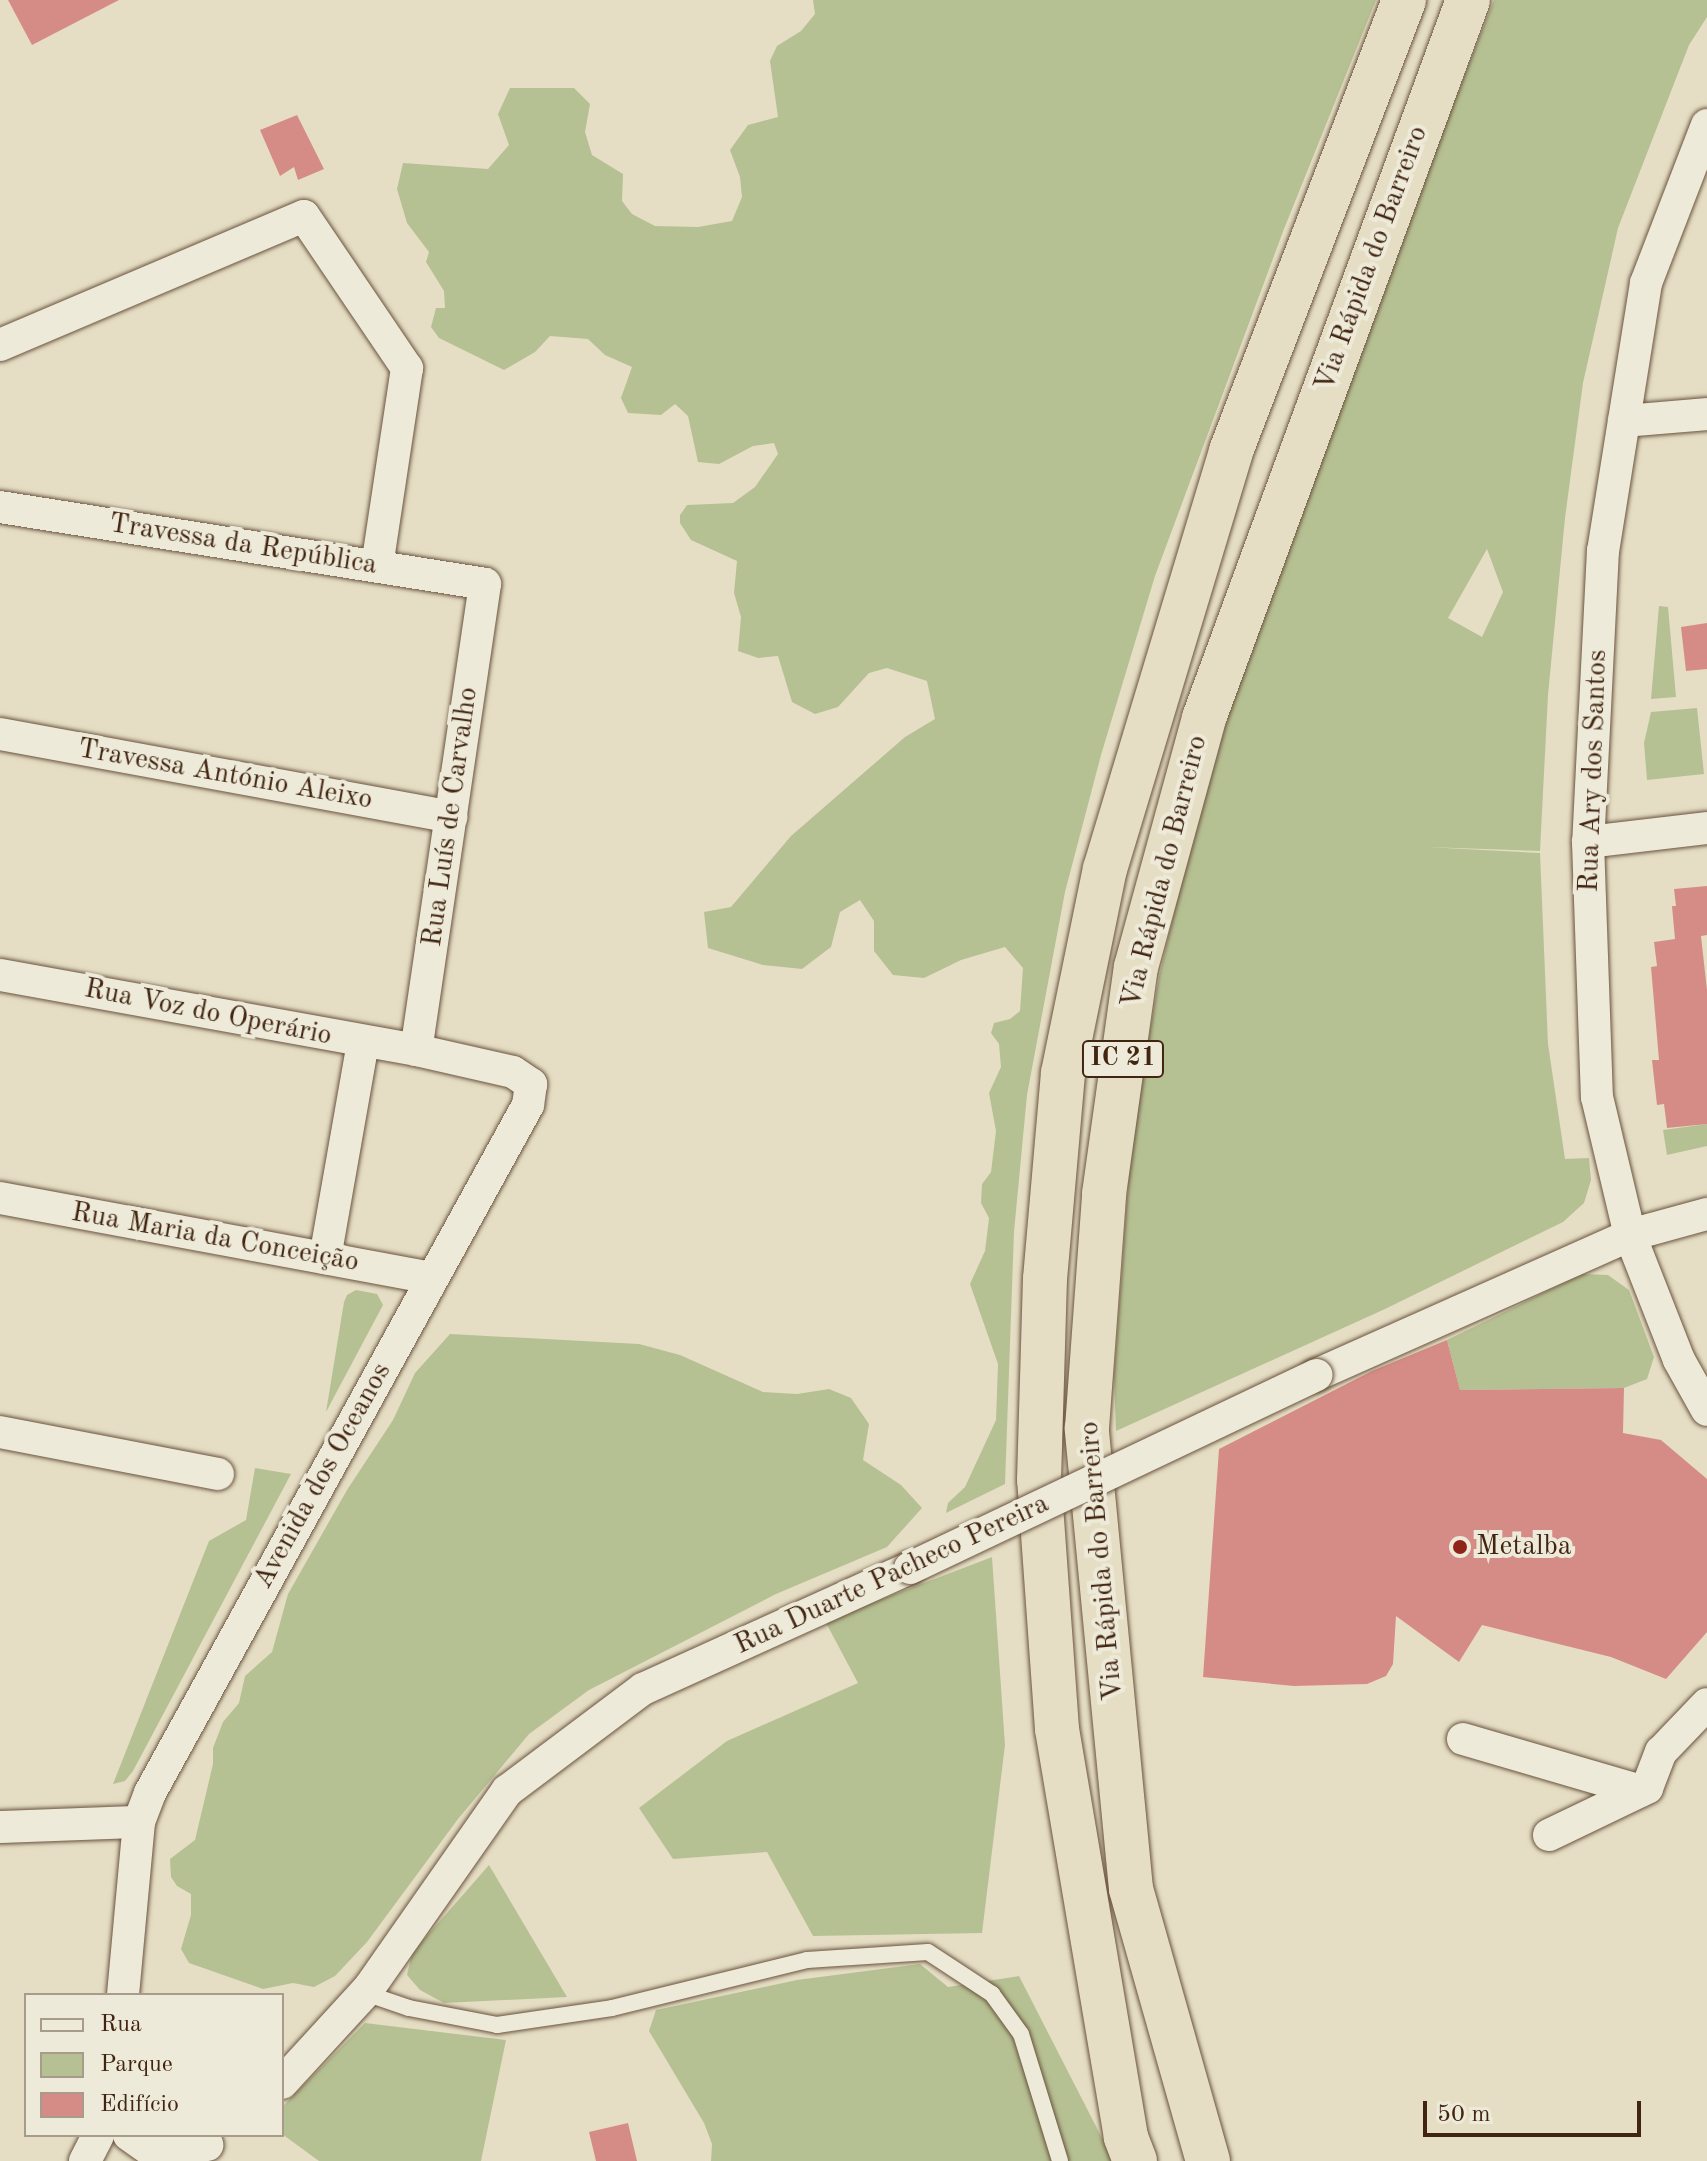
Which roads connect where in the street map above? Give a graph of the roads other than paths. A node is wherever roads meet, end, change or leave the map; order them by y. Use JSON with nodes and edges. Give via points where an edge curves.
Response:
{"nodes":[{"id":1,"x":1404,"y":0,"type":"edge"},
{"id":2,"x":1468,"y":0,"type":"edge"},
{"id":3,"x":1707,"y":125,"type":"edge"},
{"id":4,"x":0,"y":345,"type":"edge"},
{"id":5,"x":1707,"y":414,"type":"edge"},
{"id":6,"x":1624,"y":421,"type":"junction"},
{"id":7,"x":0,"y":507,"type":"edge"},
{"id":8,"x":377,"y":566,"type":"junction"},
{"id":9,"x":485,"y":584,"type":"joint"},
{"id":10,"x":0,"y":734,"type":"edge"},
{"id":11,"x":451,"y":817,"type":"junction"},
{"id":12,"x":1707,"y":828,"type":"edge"},
{"id":13,"x":1588,"y":842,"type":"junction"},
{"id":14,"x":0,"y":975,"type":"edge"},
{"id":15,"x":363,"y":1042,"type":"junction"},
{"id":16,"x":416,"y":1050,"type":"junction"},
{"id":17,"x":0,"y":1198,"type":"edge"},
{"id":18,"x":1707,"y":1214,"type":"edge"},
{"id":19,"x":1630,"y":1235,"type":"junction"},
{"id":20,"x":325,"y":1258,"type":"junction"},
{"id":21,"x":431,"y":1278,"type":"junction"},
{"id":22,"x":1707,"y":1410,"type":"edge"},
{"id":23,"x":0,"y":1432,"type":"edge"},
{"id":24,"x":218,"y":1474,"type":"dead end"},
{"id":25,"x":1707,"y":1704,"type":"edge"},
{"id":26,"x":1463,"y":1739,"type":"dead end"},
{"id":27,"x":1641,"y":1791,"type":"junction"},
{"id":28,"x":139,"y":1822,"type":"junction"},
{"id":29,"x":0,"y":1827,"type":"edge"},
{"id":30,"x":1549,"y":1835,"type":"dead end"},
{"id":31,"x":123,"y":1993,"type":"edge"},
{"id":32,"x":365,"y":1993,"type":"junction"},
{"id":33,"x":284,"y":2081,"type":"edge"},
{"id":34,"x":97,"y":2137,"type":"edge"},
{"id":35,"x":132,"y":2137,"type":"edge"},
{"id":36,"x":204,"y":2147,"type":"edge"},
{"id":37,"x":85,"y":2161,"type":"edge"},
{"id":38,"x":1060,"y":2161,"type":"edge"},
{"id":39,"x":1135,"y":2161,"type":"edge"},
{"id":40,"x":1208,"y":2161,"type":"edge"}],
"edges":[{"from":1,"to":39,"type":"highway","name":"Via Rápida do Barreiro","number":"IC 21","via":[[1231,451],[1105,869],[1063,1073],[1045,1279],[1039,1480],[1057,1729],[1126,2137]]},
{"from":2,"to":40,"type":"highway","name":"Via Rápida do Barreiro","number":"IC 21","via":[[1204,718],[1136,967],[1104,1194],[1087,1428],[1131,1889]]},
{"from":3,"to":6,"type":"street","name":"Rua Ary dos Santos","via":[[1646,283]]},
{"from":4,"to":8,"type":"street","via":[[304,216],[407,368]]},
{"from":5,"to":6,"type":"street"},
{"from":6,"to":13,"type":"street","name":"Rua Ary dos Santos","via":[[1603,550]]},
{"from":7,"to":8,"type":"street","name":"Travessa da República"},
{"from":8,"to":9,"type":"street","name":"Travessa da República"},
{"from":9,"to":11,"type":"street","name":"Rua Luís de Carvalho"},
{"from":10,"to":11,"type":"street","name":"Travessa António Aleixo"},
{"from":11,"to":16,"type":"street","name":"Rua Luís de Carvalho"},
{"from":12,"to":13,"type":"street"},
{"from":13,"to":19,"type":"street","name":"Rua Ary dos Santos","via":[[1597,1097]]},
{"from":14,"to":15,"type":"street","name":"Rua Voz do Operário"},
{"from":15,"to":16,"type":"street","name":"Rua Voz do Operário"},
{"from":15,"to":20,"type":"street"},
{"from":16,"to":21,"type":"street","name":"Avenida dos Oceanos","via":[[513,1072],[531,1084],[528,1105]]},
{"from":17,"to":20,"type":"street","name":"Rua Maria da Conceição"},
{"from":18,"to":19,"type":"street","name":"Rua Duarte Pacheco Pereira"},
{"from":19,"to":22,"type":"street","name":"Rua Ary dos Santos","via":[[1679,1360]]},
{"from":19,"to":32,"type":"street","name":"Rua Duarte Pacheco Pereira","bridge":true,"via":[[1316,1375],[643,1689],[507,1791]]},
{"from":20,"to":21,"type":"street","name":"Rua Maria da Conceição"},
{"from":21,"to":28,"type":"street","name":"Avenida dos Oceanos","via":[[157,1780]]},
{"from":23,"to":24,"type":"street"},
{"from":25,"to":27,"type":"street","via":[[1661,1752]]},
{"from":26,"to":27,"type":"street"},
{"from":27,"to":30,"type":"street"},
{"from":28,"to":29,"type":"street"},
{"from":28,"to":31,"type":"street","name":"Avenida dos Oceanos"},
{"from":32,"to":33,"type":"street","name":"Rua Duarte Pacheco Pereira"},
{"from":32,"to":38,"type":"lane","via":[[409,2008],[497,2025],[612,2008],[807,1960],[928,1952],[992,1994],[1021,2034]]},
{"from":34,"to":37,"type":"street"},
{"from":35,"to":36,"type":"street","via":[[155,2153]]}]}
